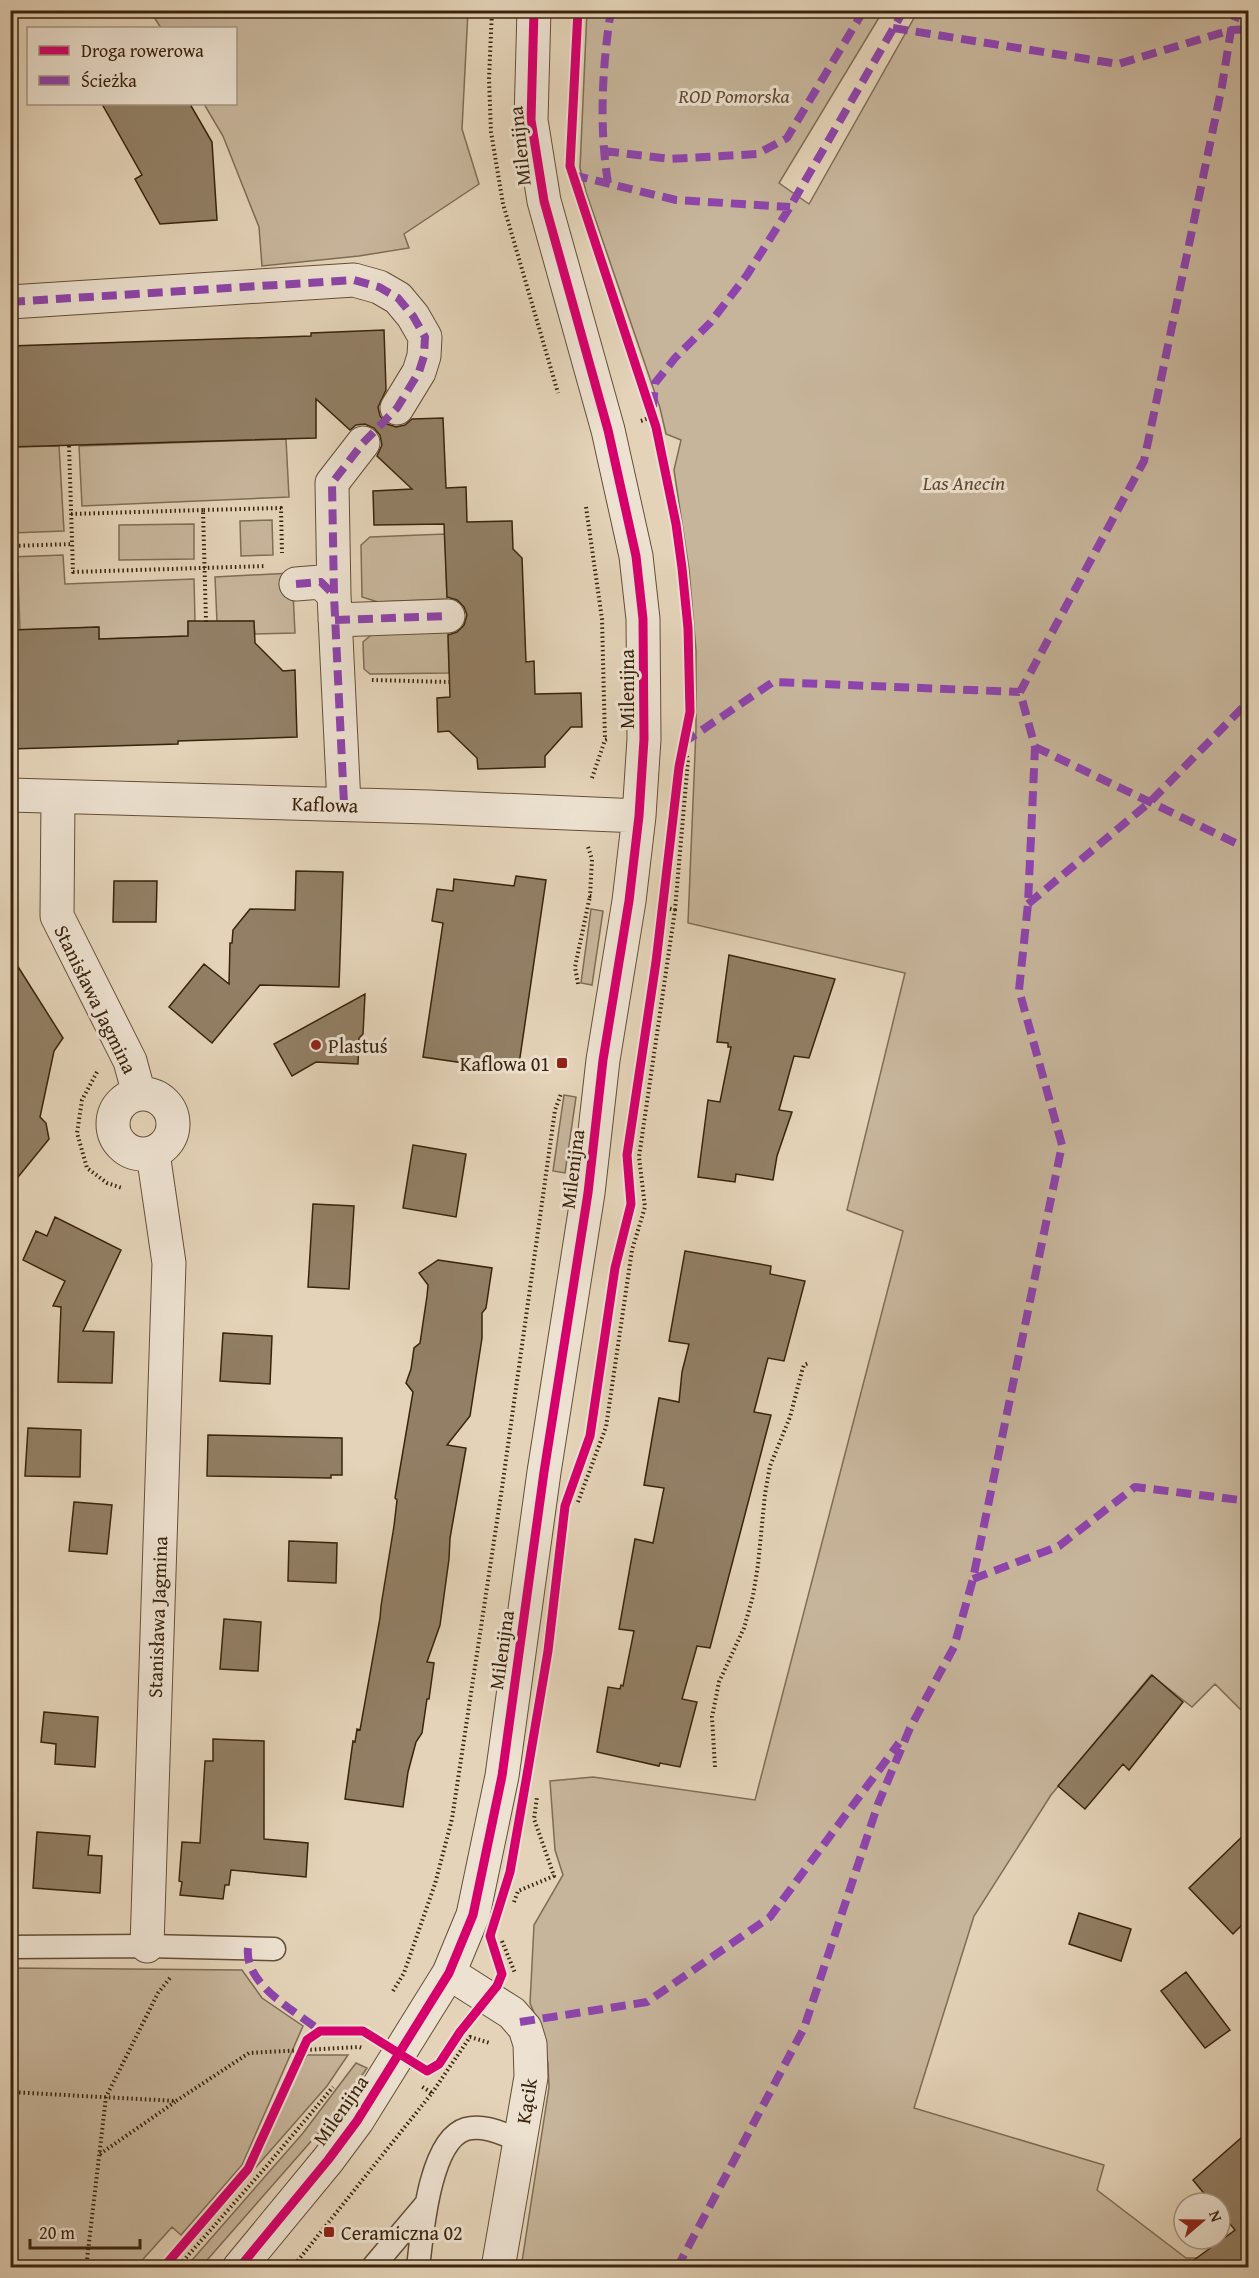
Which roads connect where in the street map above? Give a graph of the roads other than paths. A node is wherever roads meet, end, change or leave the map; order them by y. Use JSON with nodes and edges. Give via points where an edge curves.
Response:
{"nodes":[{"id":1,"x":534,"y":10,"type":"edge"},
{"id":2,"x":10,"y":302,"type":"edge"},
{"id":3,"x":397,"y":408,"type":"dead end"},
{"id":4,"x":363,"y":443,"type":"dead end"},
{"id":5,"x":284,"y":574,"type":"road end"},
{"id":6,"x":335,"y":608,"type":"junction"},
{"id":7,"x":448,"y":616,"type":"dead end"},
{"id":8,"x":10,"y":795,"type":"edge"},
{"id":9,"x":58,"y":797,"type":"junction"},
{"id":10,"x":344,"y":804,"type":"junction"},
{"id":11,"x":639,"y":816,"type":"junction"},
{"id":12,"x":147,"y":1946,"type":"junction"},
{"id":13,"x":10,"y":1947,"type":"edge"},
{"id":14,"x":274,"y":1949,"type":"dead end"},
{"id":15,"x":449,"y":1974,"type":"junction"},
{"id":16,"x":519,"y":2140,"type":"junction"},
{"id":17,"x":426,"y":2204,"type":"junction"},
{"id":18,"x":239,"y":2268,"type":"edge"},
{"id":19,"x":372,"y":2268,"type":"edge"},
{"id":20,"x":418,"y":2268,"type":"edge"},
{"id":21,"x":498,"y":2268,"type":"edge"}],
"edges":[{"from":1,"to":11,"type":"street","name":"Milenijna","via":[[531,120],[544,201],[608,430],[636,556],[643,619],[644,739]]},
{"from":2,"to":3,"type":"street","via":[[354,280],[398,298],[425,337],[419,372]]},
{"from":4,"to":6,"type":"street","via":[[332,483]]},
{"from":5,"to":6,"type":"street","via":[[321,582]]},
{"from":6,"to":7,"type":"street"},
{"from":6,"to":10,"type":"street"},
{"from":8,"to":9,"type":"street","name":"Kaflowa"},
{"from":9,"to":10,"type":"street","name":"Kaflowa"},
{"from":9,"to":12,"type":"street","name":"Stanisława Jagmina","via":[[57,916],[130,1061],[139,1094],[119,1105],[112,1126],[115,1137],[131,1152],[153,1153],[169,1263]]},
{"from":10,"to":11,"type":"street","name":"Kaflowa"},
{"from":11,"to":15,"type":"street","name":"Milenijna","via":[[502,1776],[473,1915]]},
{"from":12,"to":13,"type":"lane"},
{"from":12,"to":14,"type":"lane"},
{"from":15,"to":16,"type":"street","name":"Kącik","via":[[512,2013],[525,2028],[530,2044],[531,2077]]},
{"from":15,"to":18,"type":"street","name":"Milenijna","via":[[357,2121]]},
{"from":16,"to":17,"type":"lane","via":[[480,2127],[454,2134],[441,2152]]},
{"from":16,"to":21,"type":"street","name":"Kącik"},
{"from":17,"to":19,"type":"lane"},
{"from":17,"to":20,"type":"lane"}]}
